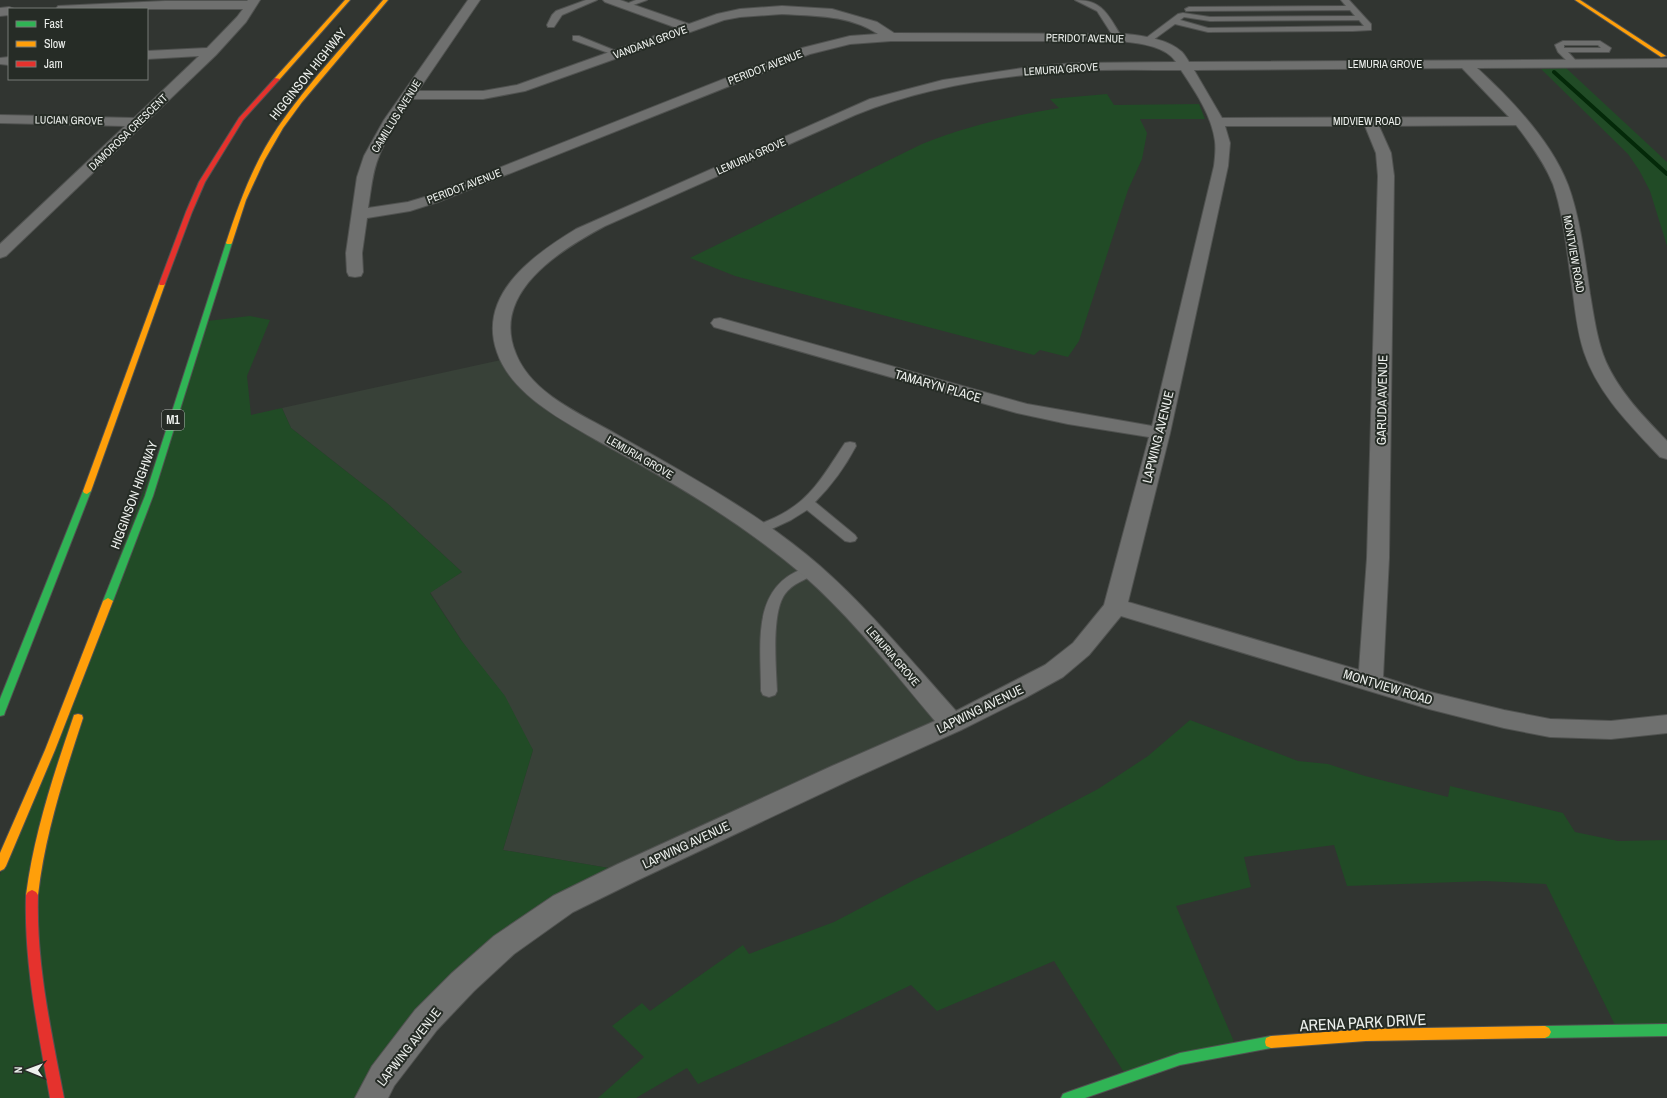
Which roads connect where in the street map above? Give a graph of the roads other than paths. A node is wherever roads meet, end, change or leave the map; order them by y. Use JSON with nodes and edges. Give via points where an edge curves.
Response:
{"nodes":[{"id":1,"x":348,"y":0,"type":"edge"},
{"id":2,"x":386,"y":0,"type":"edge"},
{"id":3,"x":474,"y":0,"type":"edge"},
{"id":4,"x":593,"y":0,"type":"edge"},
{"id":5,"x":609,"y":0,"type":"edge"},
{"id":6,"x":643,"y":0,"type":"edge"},
{"id":7,"x":1079,"y":0,"type":"edge"},
{"id":8,"x":1186,"y":0,"type":"edge"},
{"id":9,"x":1345,"y":0,"type":"edge"},
{"id":10,"x":1577,"y":0,"type":"edge"},
{"id":11,"x":252,"y":3,"type":"edge"},
{"id":12,"x":1602,"y":4,"type":"dead end"},
{"id":13,"x":202,"y":6,"type":"junction"},
{"id":14,"x":625,"y":6,"type":"junction"},
{"id":15,"x":86,"y":8,"type":"edge"},
{"id":16,"x":1352,"y":8,"type":"junction"},
{"id":17,"x":1189,"y":9,"type":"junction"},
{"id":18,"x":1182,"y":15,"type":"junction"},
{"id":19,"x":1361,"y":18,"type":"junction"},
{"id":20,"x":1174,"y":21,"type":"junction"},
{"id":21,"x":238,"y":23,"type":"junction"},
{"id":22,"x":551,"y":25,"type":"dead end"},
{"id":23,"x":689,"y":28,"type":"junction"},
{"id":24,"x":891,"y":37,"type":"junction"},
{"id":25,"x":1118,"y":37,"type":"junction"},
{"id":26,"x":576,"y":38,"type":"dead end"},
{"id":27,"x":1146,"y":41,"type":"junction"},
{"id":28,"x":1561,"y":50,"type":"junction"},
{"id":29,"x":1595,"y":50,"type":"junction"},
{"id":30,"x":212,"y":52,"type":"junction"},
{"id":31,"x":617,"y":54,"type":"junction"},
{"id":32,"x":148,"y":55,"type":"edge"},
{"id":33,"x":1666,"y":59,"type":"edge"},
{"id":34,"x":1465,"y":64,"type":"junction"},
{"id":35,"x":1574,"y":64,"type":"junction"},
{"id":36,"x":1610,"y":64,"type":"junction"},
{"id":37,"x":1184,"y":65,"type":"junction"},
{"id":38,"x":408,"y":95,"type":"junction"},
{"id":39,"x":0,"y":119,"type":"edge"},
{"id":40,"x":1519,"y":120,"type":"junction"},
{"id":41,"x":1370,"y":121,"type":"junction"},
{"id":42,"x":138,"y":122,"type":"junction"},
{"id":43,"x":1216,"y":122,"type":"junction"},
{"id":44,"x":360,"y":214,"type":"junction"},
{"id":45,"x":0,"y":253,"type":"edge"},
{"id":46,"x":355,"y":272,"type":"dead end"},
{"id":47,"x":720,"y":323,"type":"dead end"},
{"id":48,"x":1160,"y":433,"type":"junction"},
{"id":49,"x":850,"y":446,"type":"dead end"},
{"id":50,"x":1667,"y":453,"type":"edge"},
{"id":51,"x":149,"y":496,"type":"junction"},
{"id":52,"x":807,"y":503,"type":"junction"},
{"id":53,"x":758,"y":530,"type":"junction"},
{"id":54,"x":850,"y":538,"type":"dead end"},
{"id":55,"x":68,"y":542,"type":"junction"},
{"id":56,"x":811,"y":571,"type":"junction"},
{"id":57,"x":1115,"y":607,"type":"junction"},
{"id":58,"x":101,"y":646,"type":"dead end"},
{"id":59,"x":14,"y":652,"type":"dead end"},
{"id":60,"x":1372,"y":683,"type":"junction"},
{"id":61,"x":769,"y":691,"type":"dead end"},
{"id":62,"x":82,"y":705,"type":"dead end"},
{"id":63,"x":0,"y":712,"type":"edge"},
{"id":64,"x":952,"y":724,"type":"junction"},
{"id":65,"x":1667,"y":724,"type":"edge"},
{"id":66,"x":0,"y":866,"type":"edge"},
{"id":67,"x":1667,"y":1030,"type":"edge"},
{"id":68,"x":57,"y":1098,"type":"edge"},
{"id":69,"x":371,"y":1098,"type":"edge"},
{"id":70,"x":1068,"y":1098,"type":"edge"}],
"edges":[{"from":1,"to":55,"type":"main road","name":"HIGGINSON HIGHWAY","via":[[241,119],[202,182]]},
{"from":2,"to":51,"type":"main road","name":"HIGGINSON HIGHWAY","number":"M1","via":[[300,101],[280,128],[261,161],[243,200]]},
{"from":3,"to":38,"type":"street","name":"CAMILLUS AVENUE"},
{"from":4,"to":22,"type":"lane","via":[[556,15]]},
{"from":5,"to":14,"type":"street"},
{"from":6,"to":14,"type":"lane"},
{"from":7,"to":25,"type":"lane","via":[[1100,9]]},
{"from":8,"to":17,"type":"lane"},
{"from":9,"to":16,"type":"lane"},
{"from":10,"to":33,"type":"main road"},
{"from":11,"to":13,"type":"street","name":"DAMOROSA CRESCENT"},
{"from":11,"to":21,"type":"street","name":"DAMOROSA CRESCENT"},
{"from":12,"to":33,"type":"main road"},
{"from":13,"to":15,"type":"street","name":"DAMOROSA CRESCENT"},
{"from":13,"to":21,"type":"street","via":[[217,10]]},
{"from":14,"to":23,"type":"street"},
{"from":16,"to":17,"type":"lane"},
{"from":16,"to":19,"type":"lane"},
{"from":17,"to":18,"type":"lane"},
{"from":18,"to":19,"type":"lane","via":[[1210,19]]},
{"from":18,"to":20,"type":"lane"},
{"from":19,"to":20,"type":"lane","via":[[1368,28],[1208,30]]},
{"from":20,"to":27,"type":"lane"},
{"from":21,"to":30,"type":"street","name":"DAMOROSA CRESCENT"},
{"from":23,"to":24,"type":"street","name":"VANDANA GROVE","via":[[740,13],[806,10],[873,25]]},
{"from":23,"to":31,"type":"street","name":"VANDANA GROVE"},
{"from":24,"to":25,"type":"street","name":"PERIDOT AVENUE"},
{"from":24,"to":44,"type":"street","name":"PERIDOT AVENUE","via":[[850,40],[806,51],[433,199],[410,206]]},
{"from":25,"to":27,"type":"street","name":"PERIDOT AVENUE"},
{"from":26,"to":31,"type":"lane"},
{"from":27,"to":37,"type":"street","name":"PERIDOT AVENUE","via":[[1169,48],[1178,55]]},
{"from":28,"to":29,"type":"lane"},
{"from":28,"to":29,"type":"lane","via":[[1559,45],[1563,43],[1600,43],[1608,48]]},
{"from":28,"to":35,"type":"lane"},
{"from":29,"to":36,"type":"lane"},
{"from":30,"to":32,"type":"street"},
{"from":30,"to":42,"type":"street","name":"DAMOROSA CRESCENT"},
{"from":31,"to":38,"type":"street","name":"VANDANA GROVE","via":[[502,93],[464,96]]},
{"from":33,"to":36,"type":"street","name":"LEMURIA GROVE"},
{"from":34,"to":35,"type":"street","name":"LEMURIA GROVE"},
{"from":34,"to":37,"type":"street","name":"LEMURIA GROVE"},
{"from":34,"to":40,"type":"street","name":"MONTVIEW ROAD"},
{"from":35,"to":36,"type":"street","name":"LEMURIA GROVE"},
{"from":37,"to":43,"type":"street","name":"LAPWING AVENUE"},
{"from":37,"to":53,"type":"street","name":"LEMURIA GROVE","via":[[1076,67],[1011,73],[943,84],[876,102],[583,231],[561,243],[522,278],[509,296],[500,331],[505,351],[514,369],[555,407],[698,491]]},
{"from":38,"to":44,"type":"street","name":"CAMILLUS AVENUE","via":[[371,156]]},
{"from":39,"to":42,"type":"street","name":"LUCIAN GROVE"},
{"from":40,"to":41,"type":"street","name":"MIDVIEW ROAD"},
{"from":40,"to":50,"type":"street","name":"MONTVIEW ROAD","via":[[1544,153],[1561,185],[1588,337],[1596,361],[1605,380],[1618,397]]},
{"from":41,"to":43,"type":"street","name":"MIDVIEW ROAD"},
{"from":41,"to":60,"type":"street","name":"GARUDA AVENUE","via":[[1380,139],[1386,160],[1378,558]]},
{"from":42,"to":45,"type":"street","name":"DAMOROSA CRESCENT"},
{"from":43,"to":48,"type":"street","name":"LAPWING AVENUE","via":[[1221,135],[1221,166]]},
{"from":44,"to":46,"type":"street","name":"CAMILLUS AVENUE","via":[[354,253]]},
{"from":47,"to":48,"type":"street","name":"TAMARYN PLACE","via":[[1024,409]]},
{"from":48,"to":57,"type":"street","name":"LAPWING AVENUE"},
{"from":49,"to":52,"type":"lane"},
{"from":51,"to":58,"type":"main road"},
{"from":51,"to":66,"type":"main road","name":"HIGGINSON HIGHWAY","number":"M1","via":[[50,750]]},
{"from":52,"to":53,"type":"lane","via":[[793,513]]},
{"from":52,"to":54,"type":"lane"},
{"from":53,"to":56,"type":"street","name":"LEMURIA GROVE"},
{"from":55,"to":59,"type":"main road"},
{"from":55,"to":63,"type":"main road","name":"HIGGINSON HIGHWAY"},
{"from":56,"to":61,"type":"lane","via":[[788,584],[775,598],[770,623]]},
{"from":56,"to":64,"type":"street","name":"LEMURIA GROVE","via":[[859,617]]},
{"from":57,"to":60,"type":"street","name":"MONTVIEW ROAD"},
{"from":57,"to":64,"type":"street","name":"LAPWING AVENUE","via":[[1081,649],[1054,671]]},
{"from":60,"to":65,"type":"street","name":"MONTVIEW ROAD","via":[[1444,704],[1550,728],[1611,730]]},
{"from":62,"to":68,"type":"main road","via":[[43,830],[32,899],[32,935],[37,982]]},
{"from":64,"to":69,"type":"street","name":"LAPWING AVENUE","via":[[834,776],[563,904],[504,945],[463,982],[426,1020],[383,1076]]},
{"from":67,"to":70,"type":"main road","name":"ARENA PARK DRIVE","via":[[1366,1035],[1268,1042],[1180,1059]]}]}
